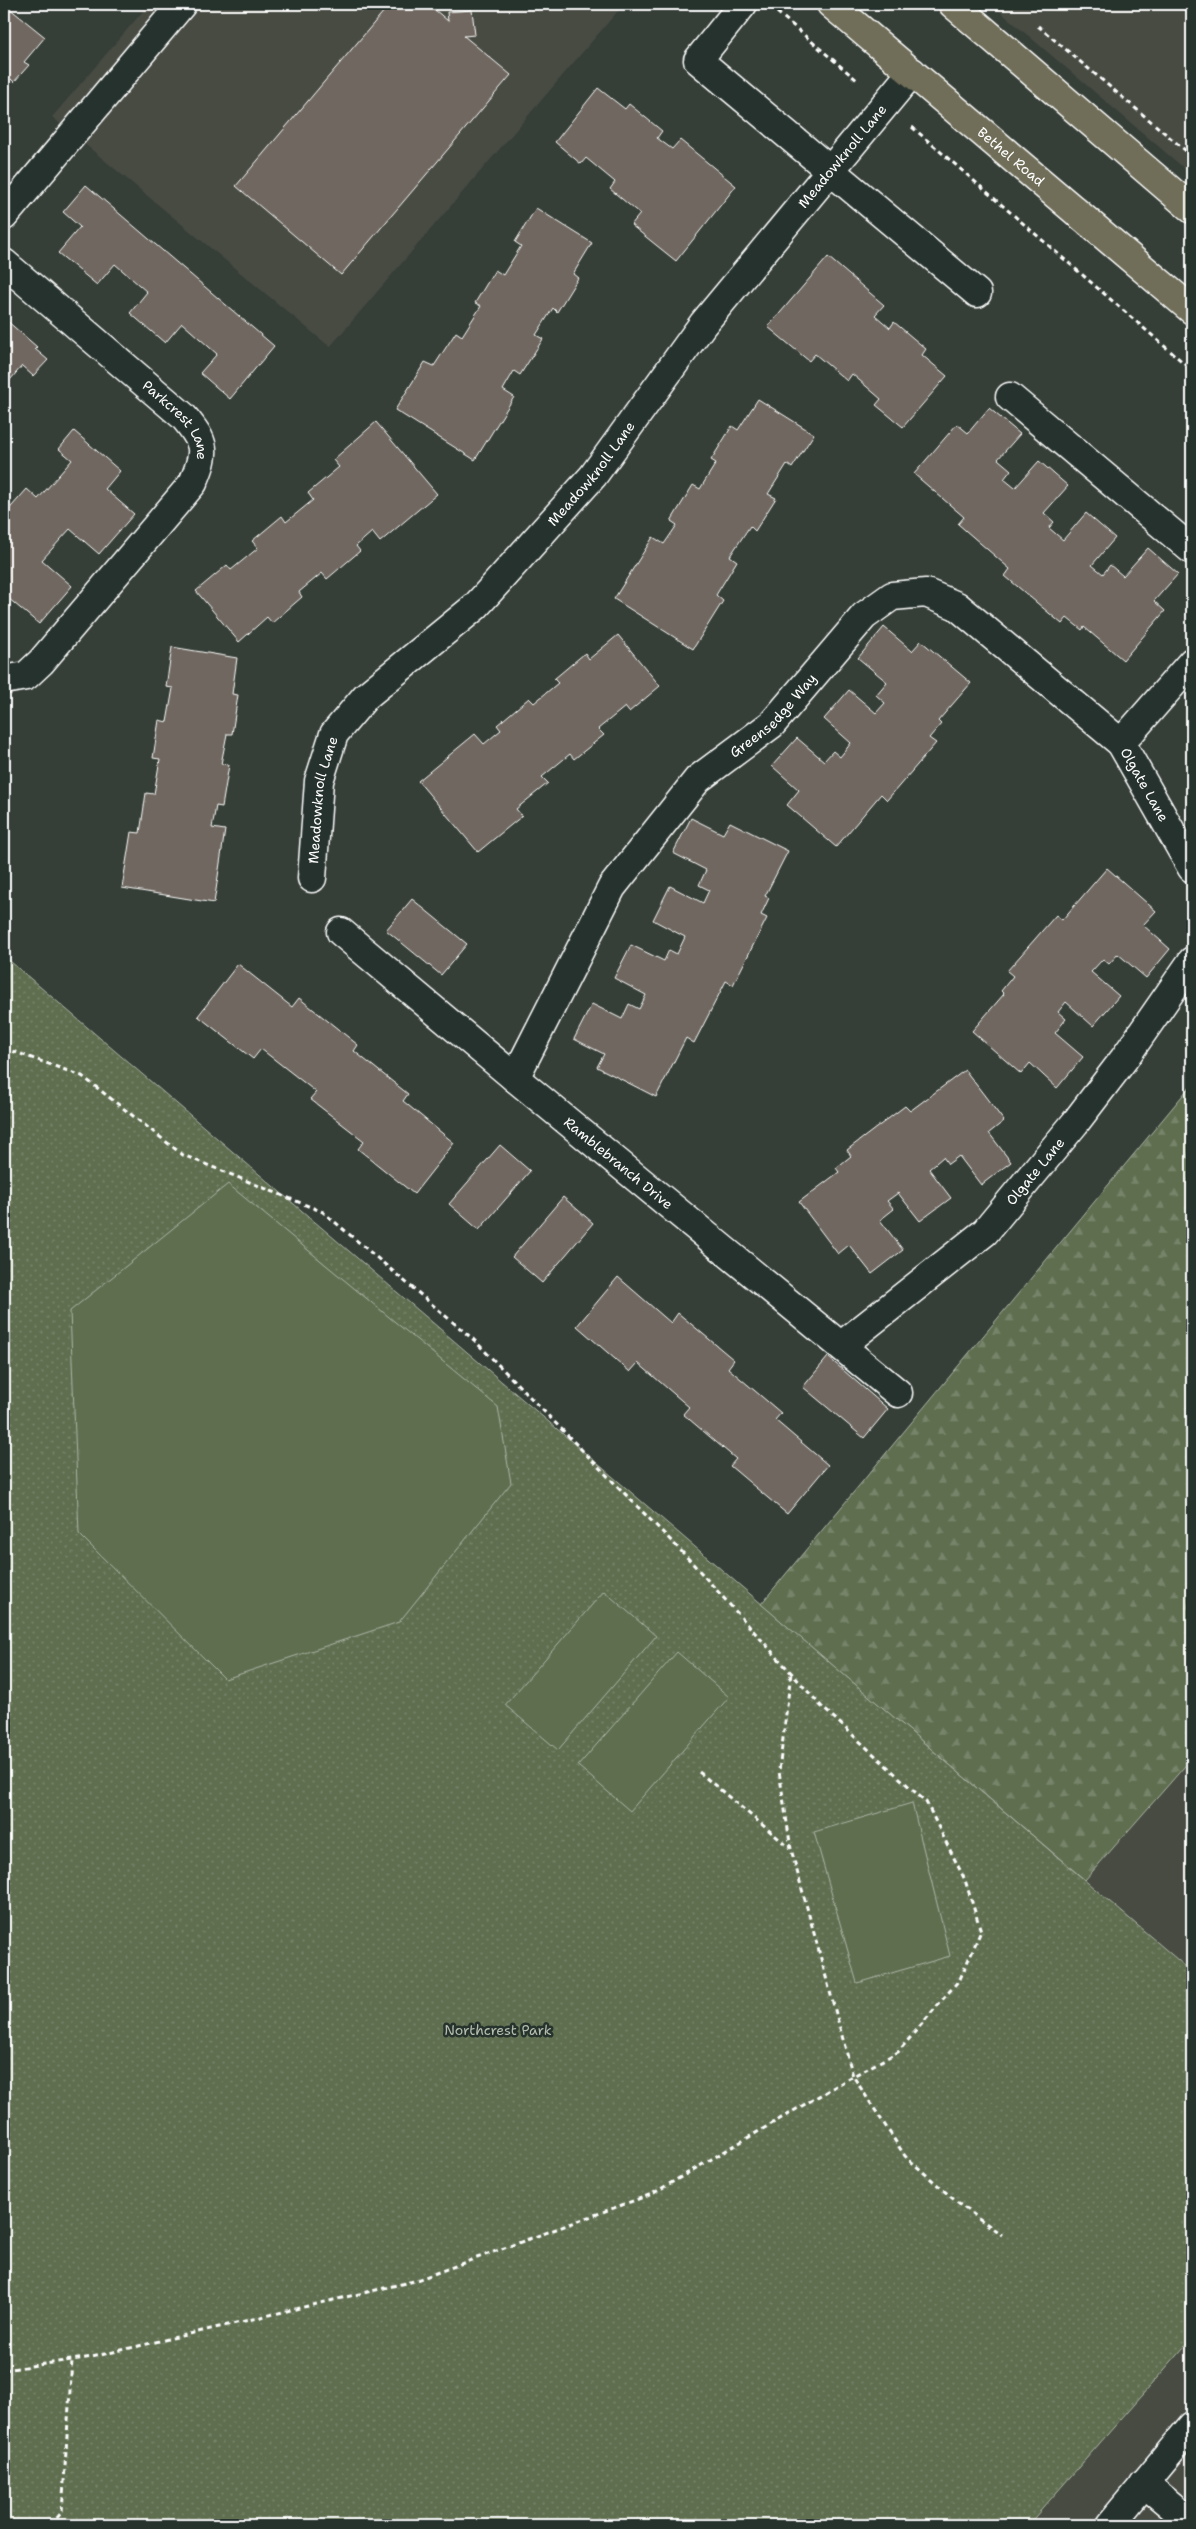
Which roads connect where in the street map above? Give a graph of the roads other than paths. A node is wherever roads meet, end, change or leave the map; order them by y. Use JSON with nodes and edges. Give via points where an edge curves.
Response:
{"nodes":[{"id":1,"x":182,"y":4,"type":"edge"},
{"id":2,"x":743,"y":4,"type":"edge"},
{"id":3,"x":831,"y":4,"type":"edge"},
{"id":4,"x":953,"y":4,"type":"edge"},
{"id":5,"x":912,"y":72,"type":"junction"},
{"id":6,"x":829,"y":170,"type":"junction"},
{"id":7,"x":1192,"y":209,"type":"edge"},
{"id":8,"x":4,"y":216,"type":"edge"},
{"id":9,"x":4,"y":264,"type":"edge"},
{"id":10,"x":977,"y":293,"type":"dead end"},
{"id":11,"x":1192,"y":310,"type":"edge"},
{"id":12,"x":1010,"y":397,"type":"dead end"},
{"id":13,"x":1192,"y":550,"type":"edge"},
{"id":14,"x":1192,"y":662,"type":"edge"},
{"id":15,"x":4,"y":680,"type":"edge"},
{"id":16,"x":1122,"y":743,"type":"junction"},
{"id":17,"x":1192,"y":868,"type":"edge"},
{"id":18,"x":312,"y":878,"type":"dead end"},
{"id":19,"x":341,"y":932,"type":"dead end"},
{"id":20,"x":1192,"y":961,"type":"edge"},
{"id":21,"x":515,"y":1078,"type":"junction"},
{"id":22,"x":842,"y":1345,"type":"junction"},
{"id":23,"x":898,"y":1393,"type":"dead end"},
{"id":24,"x":1192,"y":2426,"type":"edge"},
{"id":25,"x":1144,"y":2483,"type":"junction"},
{"id":26,"x":1192,"y":2522,"type":"edge"},
{"id":27,"x":1110,"y":2525,"type":"edge"}],
"edges":[{"from":1,"to":8,"type":"street"},
{"from":2,"to":6,"type":"street","via":[[698,60]]},
{"from":3,"to":5,"type":"main road","name":"Bethel Road"},
{"from":4,"to":7,"type":"main road"},
{"from":5,"to":6,"type":"street","name":"Meadowknoll Lane"},
{"from":5,"to":11,"type":"main road","name":"Bethel Road"},
{"from":6,"to":10,"type":"street"},
{"from":6,"to":18,"type":"street","name":"Meadowknoll Lane","via":[[703,324],[592,476],[476,606],[366,696],[334,734],[319,782]]},
{"from":9,"to":15,"type":"street","name":"Parkcrest Lane","via":[[183,416],[199,435],[204,460],[194,483],[41,662],[26,676]]},
{"from":12,"to":13,"type":"street"},
{"from":14,"to":16,"type":"street","name":"Olgate Lane"},
{"from":16,"to":17,"type":"street","name":"Olgate Lane"},
{"from":16,"to":21,"type":"street","name":"Greensedge Way","via":[[957,606],[926,593],[892,596],[864,616],[772,724],[698,779],[612,887]]},
{"from":19,"to":21,"type":"street","name":"Ramblebranch Drive"},
{"from":20,"to":22,"type":"street","name":"Olgate Lane","via":[[1075,1123],[984,1232]]},
{"from":21,"to":22,"type":"street","name":"Ramblebranch Drive"},
{"from":22,"to":23,"type":"street","name":"Ramblebranch Drive"},
{"from":24,"to":25,"type":"street"},
{"from":25,"to":26,"type":"street"},
{"from":25,"to":27,"type":"street"}]}
